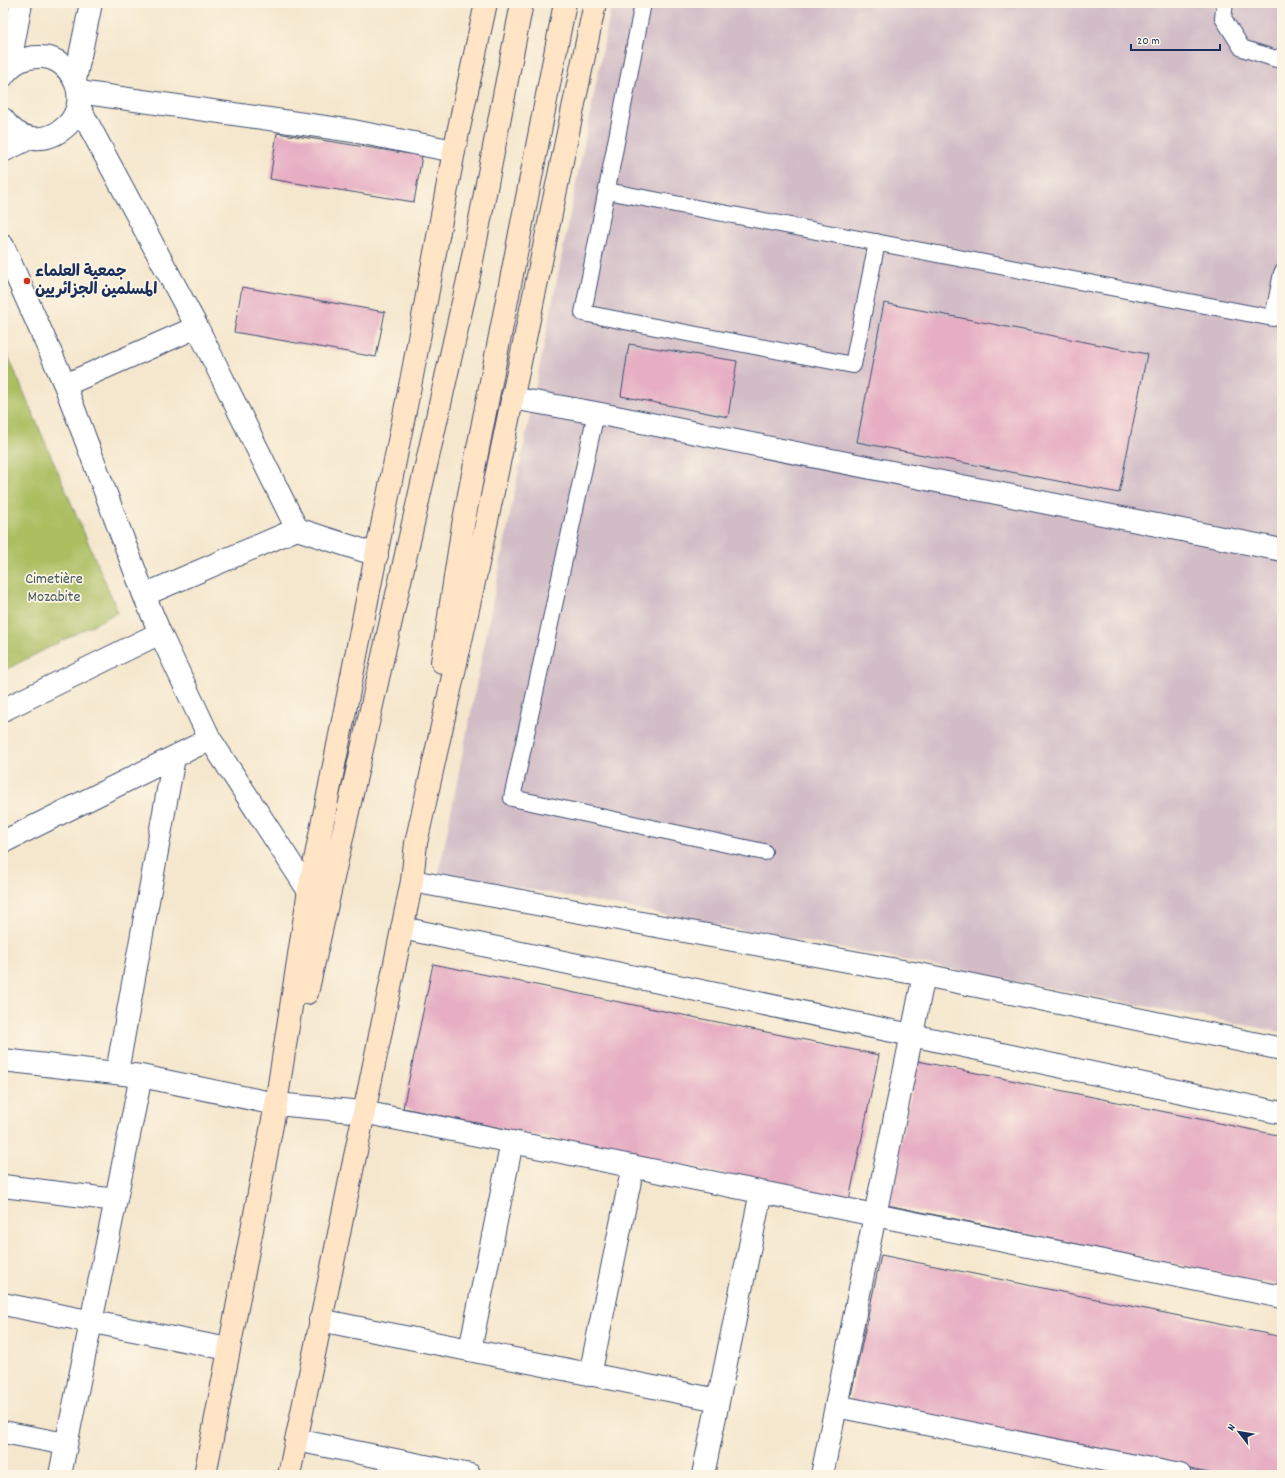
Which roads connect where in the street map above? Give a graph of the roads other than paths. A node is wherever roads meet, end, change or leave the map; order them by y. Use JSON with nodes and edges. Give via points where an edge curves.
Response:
{"nodes":[{"id":1,"x":21,"y":3,"type":"edge"},
{"id":2,"x":91,"y":3,"type":"edge"},
{"id":3,"x":486,"y":3,"type":"edge"},
{"id":4,"x":522,"y":3,"type":"edge"},
{"id":5,"x":565,"y":3,"type":"edge"},
{"id":6,"x":595,"y":3,"type":"edge"},
{"id":7,"x":643,"y":3,"type":"edge"},
{"id":8,"x":1225,"y":3,"type":"edge"},
{"id":9,"x":1282,"y":56,"type":"edge"},
{"id":10,"x":6,"y":72,"type":"edge"},
{"id":11,"x":77,"y":92,"type":"junction"},
{"id":12,"x":3,"y":119,"type":"edge"},
{"id":13,"x":30,"y":138,"type":"junction"},
{"id":14,"x":3,"y":151,"type":"edge"},
{"id":15,"x":454,"y":151,"type":"junction"},
{"id":16,"x":607,"y":191,"type":"junction"},
{"id":17,"x":877,"y":242,"type":"junction"},
{"id":18,"x":3,"y":246,"type":"edge"},
{"id":19,"x":1282,"y":273,"type":"edge"},
{"id":20,"x":197,"y":327,"type":"junction"},
{"id":21,"x":65,"y":385,"type":"junction"},
{"id":22,"x":512,"y":398,"type":"junction"},
{"id":23,"x":596,"y":413,"type":"junction"},
{"id":24,"x":297,"y":529,"type":"junction"},
{"id":25,"x":1282,"y":550,"type":"edge"},
{"id":26,"x":377,"y":555,"type":"junction"},
{"id":27,"x":144,"y":595,"type":"junction"},
{"id":28,"x":160,"y":633,"type":"junction"},
{"id":29,"x":3,"y":710,"type":"edge"},
{"id":30,"x":210,"y":739,"type":"junction"},
{"id":31,"x":174,"y":757,"type":"junction"},
{"id":32,"x":3,"y":842,"type":"edge"},
{"id":33,"x":416,"y":843,"type":"junction"},
{"id":34,"x":764,"y":852,"type":"dead end"},
{"id":35,"x":412,"y":881,"type":"junction"},
{"id":36,"x":309,"y":890,"type":"junction"},
{"id":37,"x":324,"y":917,"type":"junction"},
{"id":38,"x":402,"y":928,"type":"junction"},
{"id":39,"x":924,"y":975,"type":"junction"},
{"id":40,"x":912,"y":1036,"type":"junction"},
{"id":41,"x":1282,"y":1049,"type":"edge"},
{"id":42,"x":3,"y":1060,"type":"edge"},
{"id":43,"x":284,"y":1061,"type":"junction"},
{"id":44,"x":117,"y":1072,"type":"junction"},
{"id":45,"x":141,"y":1076,"type":"junction"},
{"id":46,"x":276,"y":1104,"type":"junction"},
{"id":47,"x":363,"y":1112,"type":"junction"},
{"id":48,"x":1282,"y":1113,"type":"edge"},
{"id":49,"x":512,"y":1142,"type":"junction"},
{"id":50,"x":633,"y":1166,"type":"junction"},
{"id":51,"x":3,"y":1186,"type":"edge"},
{"id":52,"x":761,"y":1192,"type":"junction"},
{"id":53,"x":116,"y":1200,"type":"junction"},
{"id":54,"x":875,"y":1215,"type":"junction"},
{"id":55,"x":1282,"y":1297,"type":"edge"},
{"id":56,"x":3,"y":1304,"type":"edge"},
{"id":57,"x":320,"y":1320,"type":"junction"},
{"id":58,"x":91,"y":1321,"type":"junction"},
{"id":59,"x":228,"y":1349,"type":"junction"},
{"id":60,"x":470,"y":1350,"type":"junction"},
{"id":61,"x":590,"y":1375,"type":"junction"},
{"id":62,"x":718,"y":1400,"type":"junction"},
{"id":63,"x":836,"y":1406,"type":"junction"},
{"id":64,"x":3,"y":1432,"type":"edge"},
{"id":65,"x":296,"y":1440,"type":"junction"},
{"id":66,"x":66,"y":1444,"type":"junction"},
{"id":67,"x":443,"y":1472,"type":"edge"},
{"id":68,"x":60,"y":1475,"type":"edge"},
{"id":69,"x":205,"y":1475,"type":"edge"},
{"id":70,"x":289,"y":1475,"type":"edge"},
{"id":71,"x":470,"y":1475,"type":"edge"},
{"id":72,"x":703,"y":1475,"type":"edge"},
{"id":73,"x":822,"y":1475,"type":"edge"},
{"id":74,"x":1180,"y":1475,"type":"edge"}],
"edges":[{"from":1,"to":10,"type":"street"},
{"from":2,"to":11,"type":"street"},
{"from":3,"to":15,"type":"main road"},
{"from":4,"to":37,"type":"main road","via":[[470,271]]},
{"from":5,"to":33,"type":"main road","via":[[463,525]]},
{"from":6,"to":22,"type":"main road"},
{"from":7,"to":16,"type":"lane"},
{"from":8,"to":9,"type":"lane","via":[[1223,18],[1242,48],[1276,59]]},
{"from":10,"to":11,"type":"street","via":[[19,60],[32,56],[45,57],[57,61],[68,69]]},
{"from":11,"to":13,"type":"street","via":[[74,117],[66,128],[43,139]]},
{"from":11,"to":15,"type":"street","via":[[353,131]]},
{"from":11,"to":20,"type":"street"},
{"from":12,"to":13,"type":"street","via":[[18,134]]},
{"from":13,"to":14,"type":"street"},
{"from":15,"to":26,"type":"main road"},
{"from":16,"to":17,"type":"lane"},
{"from":16,"to":17,"type":"lane","via":[[583,313],[822,359],[853,364]]},
{"from":17,"to":19,"type":"lane","via":[[1273,318]]},
{"from":18,"to":21,"type":"street"},
{"from":20,"to":21,"type":"street"},
{"from":20,"to":24,"type":"street"},
{"from":21,"to":27,"type":"street"},
{"from":22,"to":23,"type":"street"},
{"from":22,"to":33,"type":"main road"},
{"from":23,"to":25,"type":"street"},
{"from":23,"to":34,"type":"lane","via":[[512,798]]},
{"from":24,"to":26,"type":"street"},
{"from":24,"to":27,"type":"street"},
{"from":26,"to":36,"type":"main road"},
{"from":27,"to":28,"type":"street"},
{"from":28,"to":29,"type":"street"},
{"from":28,"to":30,"type":"street"},
{"from":30,"to":31,"type":"street"},
{"from":30,"to":36,"type":"street"},
{"from":31,"to":32,"type":"street"},
{"from":31,"to":44,"type":"street"},
{"from":33,"to":35,"type":"main road"},
{"from":35,"to":38,"type":"main road"},
{"from":35,"to":39,"type":"street"},
{"from":36,"to":37,"type":"street"},
{"from":36,"to":43,"type":"main road"},
{"from":37,"to":43,"type":"main road","via":[[306,994]]},
{"from":38,"to":40,"type":"street"},
{"from":38,"to":47,"type":"main road"},
{"from":39,"to":40,"type":"street"},
{"from":39,"to":41,"type":"street"},
{"from":40,"to":48,"type":"street"},
{"from":40,"to":54,"type":"street"},
{"from":42,"to":44,"type":"street"},
{"from":43,"to":46,"type":"main road"},
{"from":44,"to":45,"type":"street"},
{"from":45,"to":46,"type":"street"},
{"from":45,"to":53,"type":"street"},
{"from":46,"to":47,"type":"street"},
{"from":46,"to":59,"type":"main road"},
{"from":47,"to":49,"type":"street"},
{"from":47,"to":57,"type":"main road"},
{"from":49,"to":50,"type":"street"},
{"from":49,"to":60,"type":"street"},
{"from":50,"to":52,"type":"street"},
{"from":50,"to":61,"type":"street"},
{"from":51,"to":53,"type":"street"},
{"from":52,"to":54,"type":"street"},
{"from":52,"to":62,"type":"street"},
{"from":53,"to":58,"type":"street"},
{"from":54,"to":55,"type":"street"},
{"from":54,"to":63,"type":"street"},
{"from":56,"to":58,"type":"street"},
{"from":57,"to":60,"type":"street"},
{"from":57,"to":65,"type":"main road"},
{"from":58,"to":59,"type":"street"},
{"from":58,"to":66,"type":"street"},
{"from":59,"to":69,"type":"main road"},
{"from":60,"to":61,"type":"street"},
{"from":61,"to":62,"type":"street"},
{"from":62,"to":72,"type":"street"},
{"from":63,"to":73,"type":"street"},
{"from":63,"to":74,"type":"street"},
{"from":64,"to":66,"type":"street"},
{"from":65,"to":67,"type":"street"},
{"from":65,"to":70,"type":"main road"},
{"from":66,"to":68,"type":"street"},
{"from":67,"to":71,"type":"street"}]}
